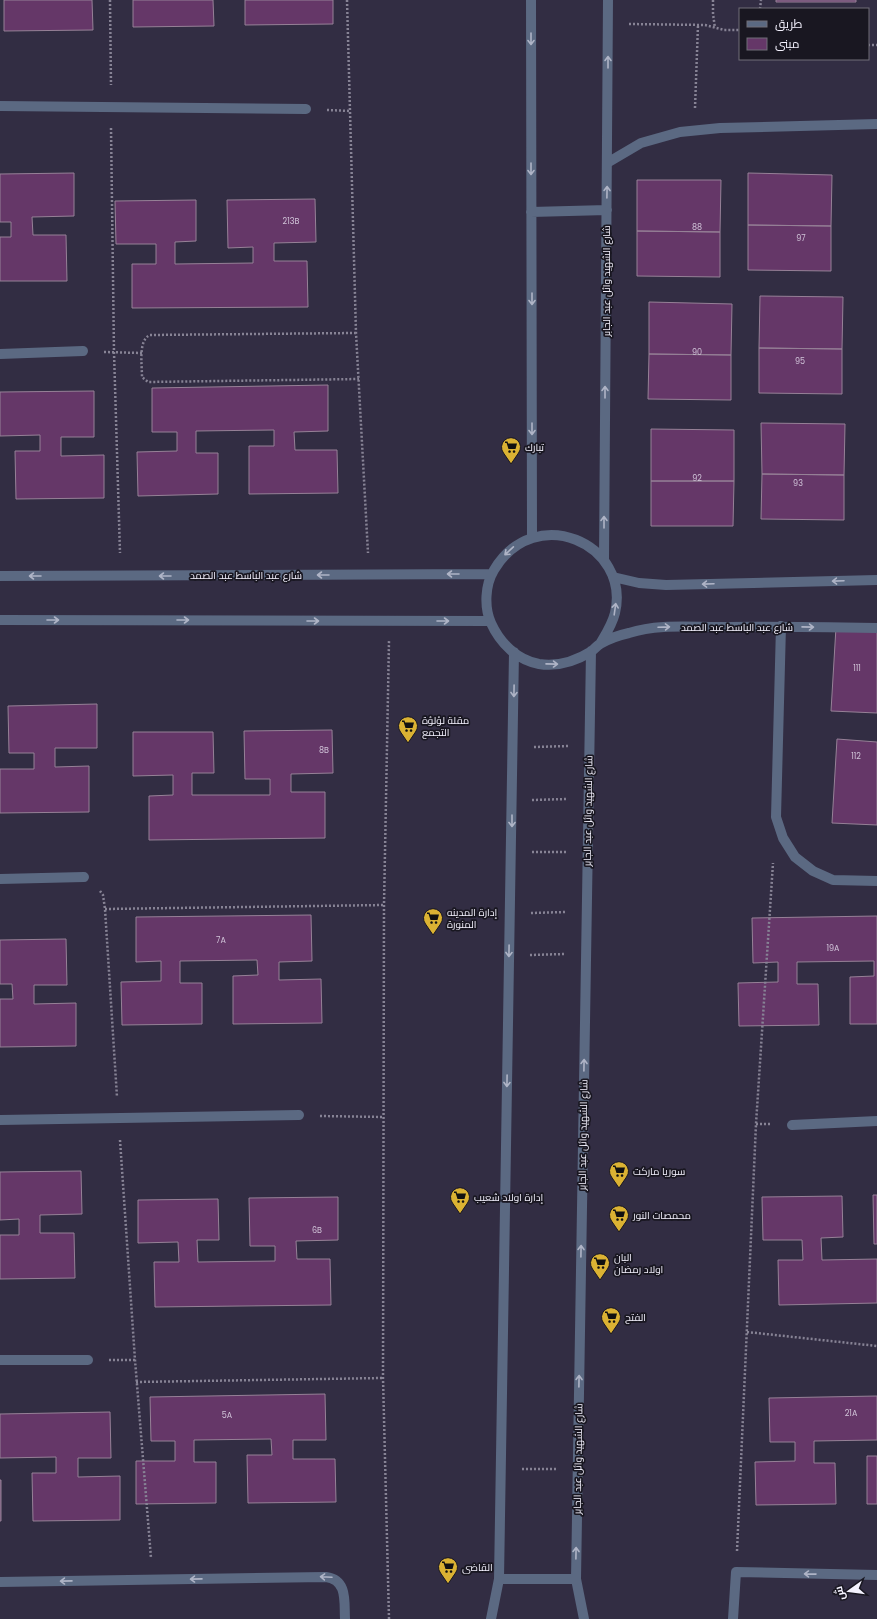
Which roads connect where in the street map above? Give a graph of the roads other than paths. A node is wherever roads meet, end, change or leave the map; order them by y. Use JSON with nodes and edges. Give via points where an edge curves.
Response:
{"nodes":[{"id":1,"x":531,"y":0,"type":"edge"},
{"id":2,"x":608,"y":0,"type":"edge"},
{"id":3,"x":0,"y":106,"type":"edge"},
{"id":4,"x":306,"y":109,"type":"dead end"},
{"id":5,"x":877,"y":124,"type":"edge"},
{"id":6,"x":607,"y":163,"type":"junction"},
{"id":7,"x":607,"y":210,"type":"junction"},
{"id":8,"x":532,"y":212,"type":"junction"},
{"id":9,"x":83,"y":351,"type":"road end"},
{"id":10,"x":0,"y":354,"type":"edge"},
{"id":11,"x":532,"y":537,"type":"junction"},
{"id":12,"x":604,"y":561,"type":"junction"},
{"id":13,"x":492,"y":574,"type":"junction"},
{"id":14,"x":0,"y":576,"type":"edge"},
{"id":15,"x":613,"y":577,"type":"junction"},
{"id":16,"x":877,"y":580,"type":"edge"},
{"id":17,"x":0,"y":620,"type":"edge"},
{"id":18,"x":490,"y":621,"type":"junction"},
{"id":19,"x":781,"y":626,"type":"junction"},
{"id":20,"x":877,"y":628,"type":"edge"},
{"id":21,"x":600,"y":644,"type":"junction"},
{"id":22,"x":591,"y":651,"type":"junction"},
{"id":23,"x":514,"y":652,"type":"junction"},
{"id":24,"x":84,"y":877,"type":"dead end"},
{"id":25,"x":0,"y":879,"type":"edge"},
{"id":26,"x":877,"y":881,"type":"edge"},
{"id":27,"x":299,"y":1115,"type":"road end"},
{"id":28,"x":0,"y":1120,"type":"edge"},
{"id":29,"x":877,"y":1121,"type":"edge"},
{"id":30,"x":792,"y":1125,"type":"dead end"},
{"id":31,"x":0,"y":1360,"type":"edge"},
{"id":32,"x":88,"y":1360,"type":"road end"},
{"id":33,"x":877,"y":1576,"type":"edge"},
{"id":34,"x":576,"y":1578,"type":"junction"},
{"id":35,"x":499,"y":1579,"type":"junction"},
{"id":36,"x":0,"y":1582,"type":"edge"},
{"id":37,"x":345,"y":1619,"type":"edge"},
{"id":38,"x":491,"y":1619,"type":"edge"},
{"id":39,"x":584,"y":1619,"type":"edge"},
{"id":40,"x":733,"y":1619,"type":"edge"}],
"edges":[{"from":1,"to":8,"type":"street","one_way":true},
{"from":6,"to":2,"type":"street","name":"شارع الشهيد وائل عبد الجابر","one_way":true},
{"from":3,"to":4,"type":"street"},
{"from":5,"to":6,"type":"street","via":[[720,128],[680,132],[641,144]]},
{"from":7,"to":6,"type":"street","name":"شارع الشهيد وائل عبد الجابر","one_way":true},
{"from":7,"to":8,"type":"street"},
{"from":12,"to":7,"type":"street","name":"شارع الشهيد وائل عبد الجابر","one_way":true},
{"from":8,"to":11,"type":"street","one_way":true},
{"from":9,"to":10,"type":"street"},
{"from":11,"to":12,"type":"street","via":[[551,534],[570,536],[587,545]]},
{"from":11,"to":13,"type":"street","one_way":true,"via":[[515,545],[501,558]]},
{"from":12,"to":15,"type":"street"},
{"from":13,"to":14,"type":"street","name":"شارع عبد الباسط عبد الصمد","one_way":true},
{"from":13,"to":18,"type":"street","via":[[487,590]]},
{"from":16,"to":15,"type":"street","one_way":true,"via":[[666,585],[639,583]]},
{"from":21,"to":15,"type":"street","one_way":true,"via":[[610,629],[615,613],[617,594]]},
{"from":17,"to":18,"type":"street","one_way":true},
{"from":18,"to":23,"type":"street","via":[[506,646]]},
{"from":19,"to":20,"type":"street","name":"شارع عبد الباسط عبد الصمد","one_way":true},
{"from":21,"to":19,"type":"street","name":"شارع عبد الباسط عبد الصمد","one_way":true,"via":[[629,633],[660,627]]},
{"from":19,"to":26,"type":"street","via":[[776,817],[783,838],[796,857],[812,871],[833,880]]},
{"from":21,"to":22,"type":"street"},
{"from":23,"to":22,"type":"street","one_way":true,"via":[[539,664],[557,665],[575,660]]},
{"from":34,"to":22,"type":"street","name":"شارع الشهيد وائل عبد الجابر","one_way":true},
{"from":23,"to":35,"type":"street","one_way":true},
{"from":24,"to":25,"type":"street"},
{"from":27,"to":28,"type":"street"},
{"from":29,"to":30,"type":"street"},
{"from":31,"to":32,"type":"street"},
{"from":33,"to":40,"type":"street","one_way":true,"via":[[736,1572]]},
{"from":34,"to":35,"type":"street"},
{"from":34,"to":39,"type":"street","name":"شارع الشهيد وائل عبد الجابر"},
{"from":35,"to":38,"type":"street"},
{"from":37,"to":36,"type":"street","one_way":true,"via":[[343,1589],[340,1582],[334,1578]]}]}
